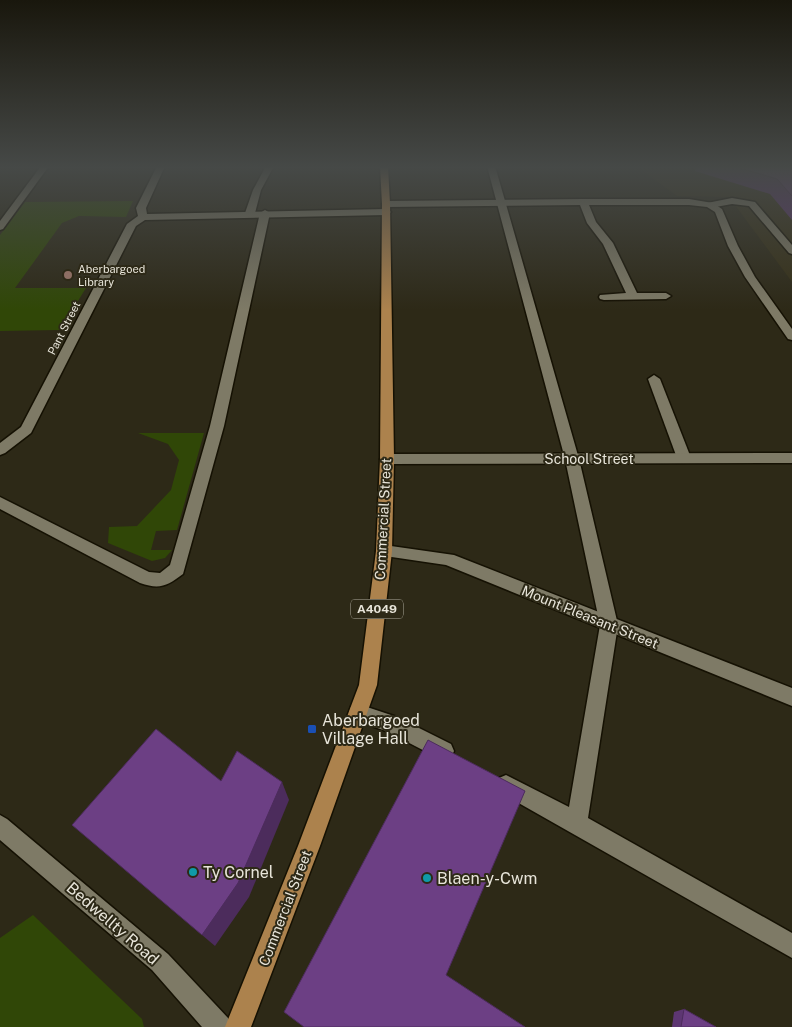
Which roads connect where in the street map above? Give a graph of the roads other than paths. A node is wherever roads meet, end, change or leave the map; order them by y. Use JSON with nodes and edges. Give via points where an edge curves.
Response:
{"nodes":[{"id":1,"x":266,"y":213,"type":"edge"},
{"id":2,"x":10,"y":214,"type":"edge"},
{"id":3,"x":142,"y":214,"type":"edge"},
{"id":4,"x":168,"y":214,"type":"edge"},
{"id":5,"x":386,"y":214,"type":"edge"},
{"id":6,"x":503,"y":214,"type":"edge"},
{"id":7,"x":588,"y":214,"type":"edge"},
{"id":8,"x":720,"y":214,"type":"edge"},
{"id":9,"x":760,"y":214,"type":"edge"},
{"id":10,"x":143,"y":217,"type":"junction"},
{"id":11,"x":0,"y":227,"type":"edge"},
{"id":12,"x":792,"y":251,"type":"edge"},
{"id":13,"x":633,"y":296,"type":"junction"},
{"id":14,"x":666,"y":296,"type":"dead end"},
{"id":15,"x":604,"y":297,"type":"dead end"},
{"id":16,"x":792,"y":337,"type":"edge"},
{"id":17,"x":654,"y":379,"type":"dead end"},
{"id":18,"x":0,"y":450,"type":"edge"},
{"id":19,"x":684,"y":458,"type":"junction"},
{"id":20,"x":792,"y":458,"type":"edge"},
{"id":21,"x":572,"y":459,"type":"junction"},
{"id":22,"x":387,"y":460,"type":"junction"},
{"id":23,"x":0,"y":502,"type":"edge"},
{"id":24,"x":384,"y":551,"type":"junction"},
{"id":25,"x":609,"y":625,"type":"junction"},
{"id":26,"x":792,"y":697,"type":"edge"},
{"id":27,"x":358,"y":713,"type":"junction"},
{"id":28,"x":458,"y":759,"type":"edge"},
{"id":29,"x":492,"y":777,"type":"edge"},
{"id":30,"x":577,"y":823,"type":"junction"},
{"id":31,"x":0,"y":826,"type":"edge"},
{"id":32,"x":792,"y":946,"type":"edge"},
{"id":33,"x":219,"y":1027,"type":"edge"},
{"id":34,"x":238,"y":1027,"type":"edge"}],
"edges":[{"from":1,"to":23,"type":"street","via":[[218,426],[177,569],[163,580],[146,578]]},
{"from":2,"to":11,"type":"street"},
{"from":3,"to":10,"type":"street"},
{"from":4,"to":10,"type":"street"},
{"from":5,"to":22,"type":"main road","name":"Commercial Street","number":"A4049"},
{"from":6,"to":21,"type":"street"},
{"from":7,"to":13,"type":"street","via":[[608,243]]},
{"from":8,"to":16,"type":"street","via":[[729,241],[760,296]]},
{"from":9,"to":12,"type":"street"},
{"from":10,"to":18,"type":"street","name":"Pant Street","via":[[132,224],[26,430]]},
{"from":13,"to":14,"type":"street"},
{"from":13,"to":15,"type":"street"},
{"from":17,"to":19,"type":"street"},
{"from":19,"to":20,"type":"street","name":"School Street"},
{"from":19,"to":21,"type":"street","name":"School Street"},
{"from":21,"to":22,"type":"street","name":"School Street"},
{"from":21,"to":25,"type":"street"},
{"from":22,"to":24,"type":"main road","name":"Commercial Street","number":"A4049"},
{"from":24,"to":25,"type":"street","name":"Mount Pleasant Street","via":[[448,559]]},
{"from":24,"to":27,"type":"main road","name":"Commercial Street","number":"A4049","via":[[368,684]]},
{"from":25,"to":26,"type":"street","name":"Mount Pleasant Street"},
{"from":25,"to":30,"type":"street"},
{"from":27,"to":28,"type":"street","via":[[390,723]]},
{"from":27,"to":34,"type":"main road","name":"Commercial Street","number":"A4049"},
{"from":29,"to":30,"type":"street"},
{"from":30,"to":32,"type":"street"},
{"from":31,"to":33,"type":"street","name":"Bedwellty Road","via":[[160,962]]}]}
